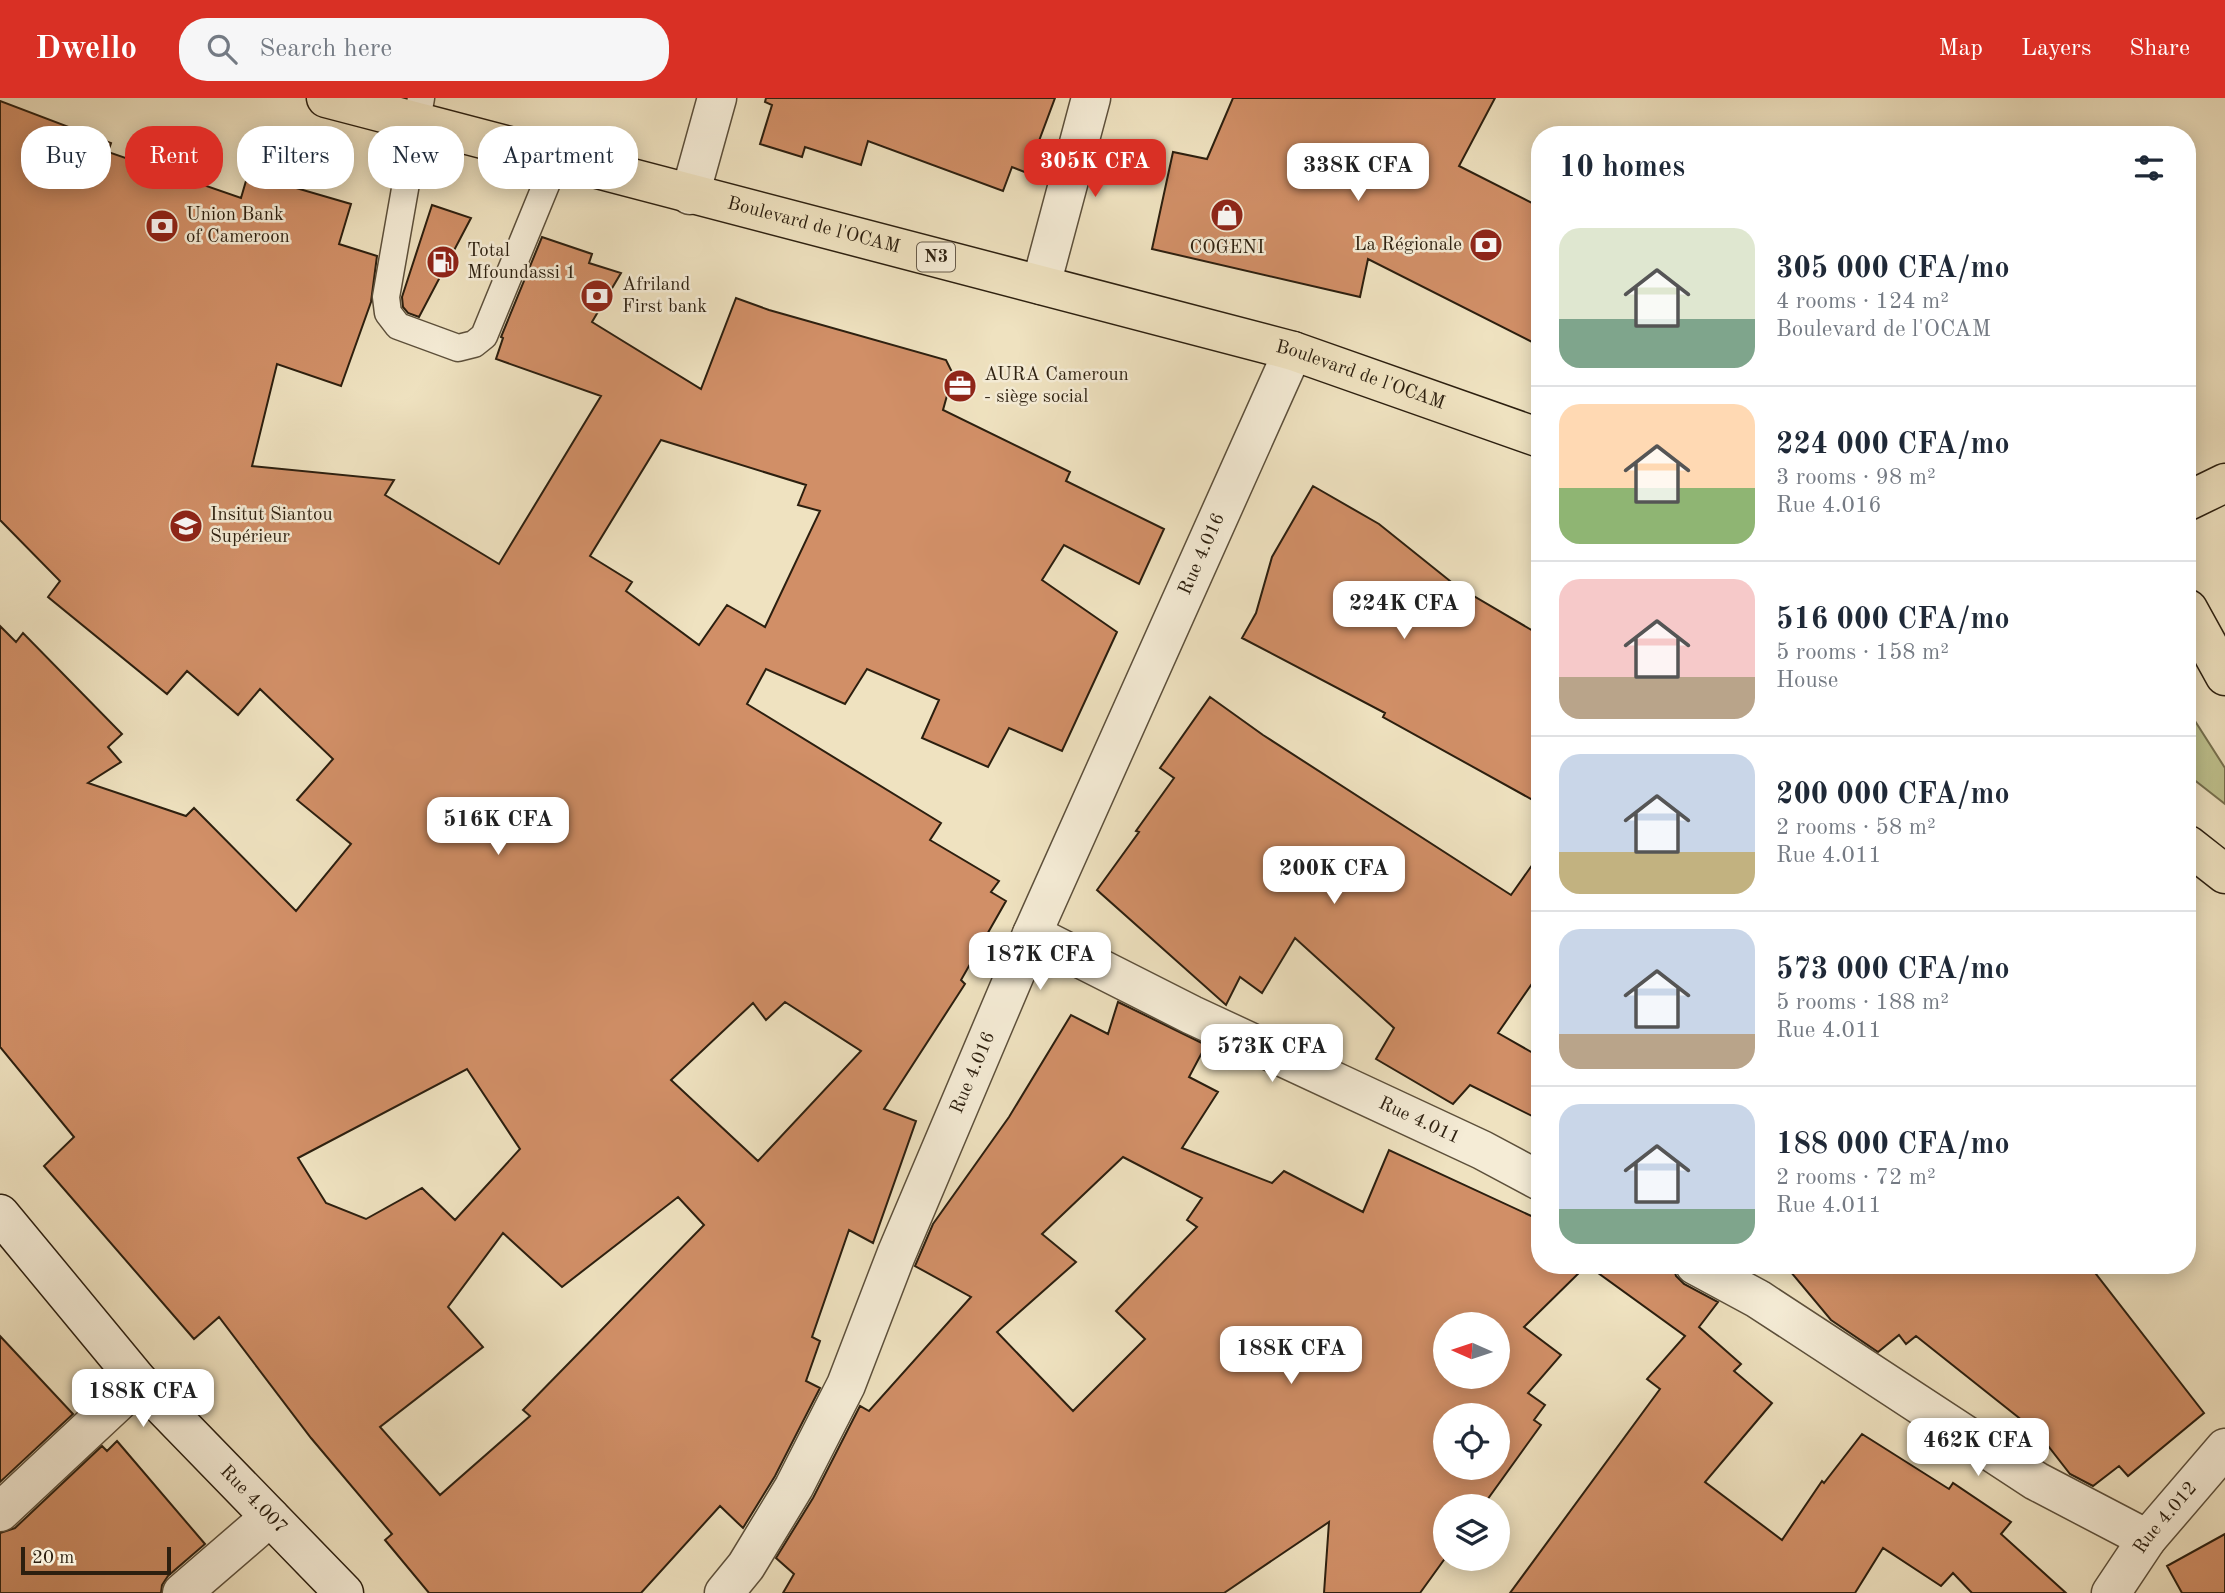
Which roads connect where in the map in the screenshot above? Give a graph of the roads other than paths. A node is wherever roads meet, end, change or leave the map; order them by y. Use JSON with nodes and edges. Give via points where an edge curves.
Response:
{"nodes":[{"id":1,"x":326,"y":98,"type":"edge"},
{"id":2,"x":717,"y":98,"type":"edge"},
{"id":3,"x":1091,"y":98,"type":"edge"},
{"id":4,"x":419,"y":110,"type":"edge"},
{"id":5,"x":478,"y":131,"type":"edge"},
{"id":6,"x":638,"y":181,"type":"edge"},
{"id":7,"x":544,"y":189,"type":"edge"},
{"id":8,"x":690,"y":195,"type":"junction"},
{"id":9,"x":1041,"y":285,"type":"junction"},
{"id":10,"x":1293,"y":351,"type":"junction"},
{"id":11,"x":1531,"y":435,"type":"edge"},
{"id":12,"x":2225,"y":483,"type":"edge"},
{"id":13,"x":2196,"y":497,"type":"edge"},
{"id":14,"x":2196,"y":623,"type":"edge"},
{"id":15,"x":2225,"y":676,"type":"edge"},
{"id":16,"x":2196,"y":851,"type":"edge"},
{"id":17,"x":2225,"y":874,"type":"edge"},
{"id":18,"x":1032,"y":934,"type":"junction"},
{"id":19,"x":1531,"y":1176,"type":"edge"},
{"id":20,"x":0,"y":1214,"type":"edge"},
{"id":21,"x":1712,"y":1274,"type":"edge"},
{"id":22,"x":139,"y":1382,"type":"junction"},
{"id":23,"x":2225,"y":1448,"type":"edge"},
{"id":24,"x":0,"y":1513,"type":"edge"},
{"id":25,"x":270,"y":1517,"type":"junction"},
{"id":26,"x":2147,"y":1539,"type":"junction"},
{"id":27,"x":182,"y":1593,"type":"edge"},
{"id":28,"x":344,"y":1593,"type":"edge"},
{"id":29,"x":724,"y":1593,"type":"edge"},
{"id":30,"x":2111,"y":1593,"type":"edge"}],
"edges":[{"from":1,"to":4,"type":"main road","name":"Boulevard de l'OCAM","number":"N3"},
{"from":2,"to":8,"type":"street"},
{"from":3,"to":9,"type":"street"},
{"from":4,"to":5,"type":"main road","name":"Boulevard de l'OCAM","number":"N3"},
{"from":4,"to":7,"type":"lane","via":[[386,297],[388,313],[398,326],[458,348],[484,336]]},
{"from":6,"to":8,"type":"main road","name":"Boulevard de l'OCAM","number":"N3"},
{"from":8,"to":9,"type":"main road","name":"Boulevard de l'OCAM","number":"N3"},
{"from":9,"to":10,"type":"main road","name":"Boulevard de l'OCAM","number":"N3"},
{"from":10,"to":11,"type":"main road","name":"Boulevard de l'OCAM","number":"N3"},
{"from":10,"to":18,"type":"street","name":"Rue 4.016"},
{"from":12,"to":13,"type":"main road"},
{"from":14,"to":15,"type":"main road"},
{"from":16,"to":17,"type":"main road"},
{"from":18,"to":19,"type":"street","name":"Rue 4.011"},
{"from":18,"to":29,"type":"street","name":"Rue 4.016","via":[[846,1385],[794,1487]]},
{"from":20,"to":22,"type":"street","name":"Rue 4.007"},
{"from":21,"to":26,"type":"street","via":[[1758,1299],[2036,1481]]},
{"from":22,"to":24,"type":"street"},
{"from":22,"to":25,"type":"street","name":"Rue 4.007"},
{"from":23,"to":26,"type":"street","name":"Rue 4.012"},
{"from":25,"to":27,"type":"street"},
{"from":25,"to":28,"type":"street","name":"Rue 4.007"},
{"from":26,"to":30,"type":"street","name":"Rue 4.012"}]}
